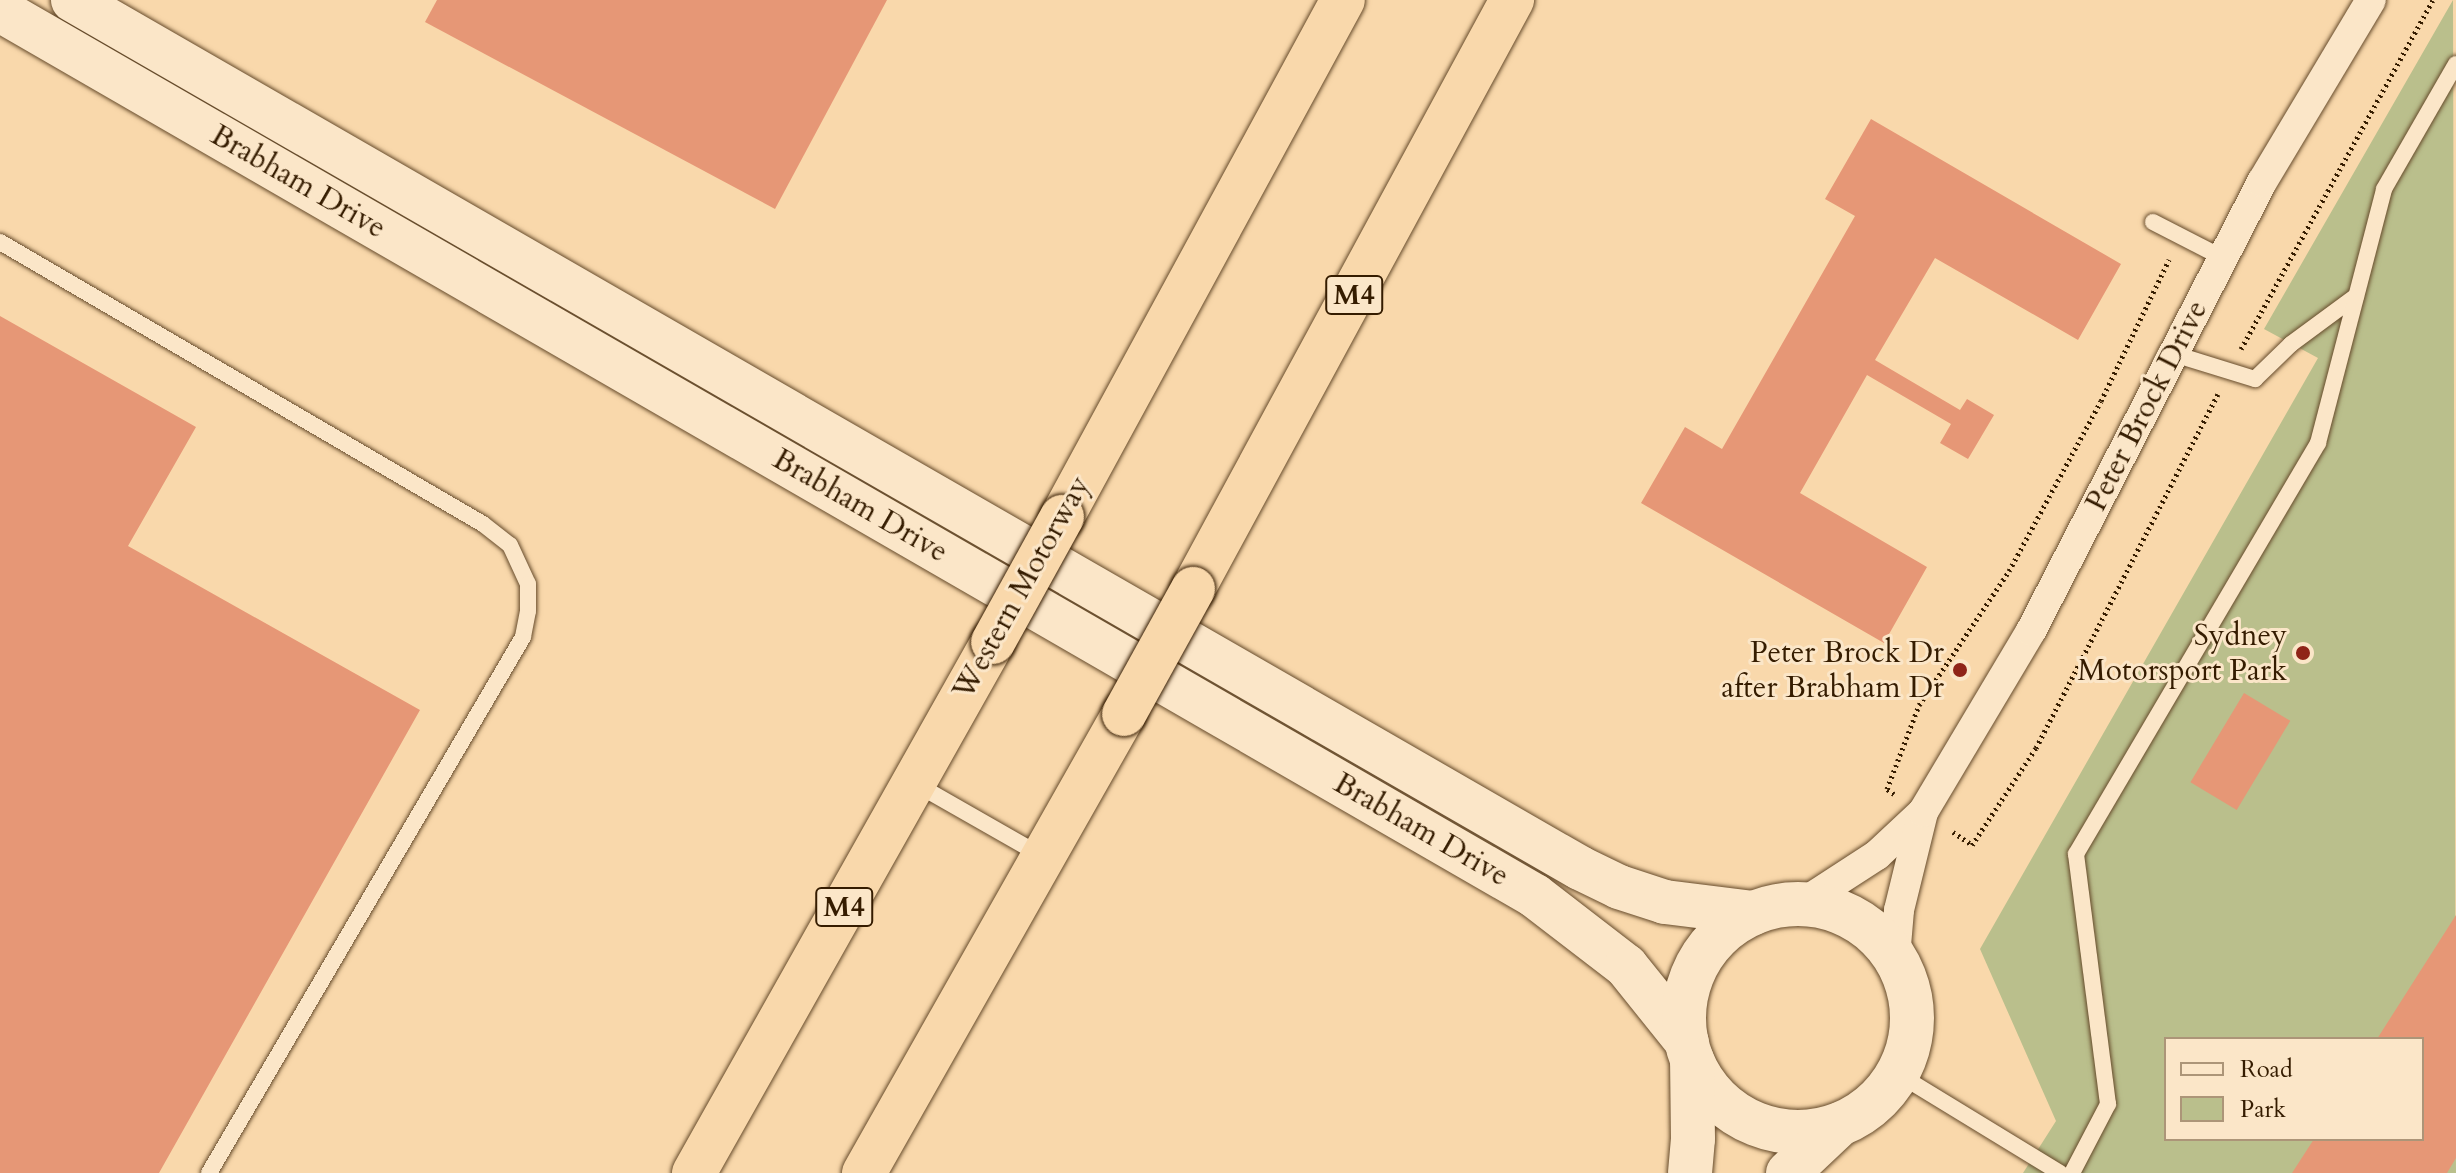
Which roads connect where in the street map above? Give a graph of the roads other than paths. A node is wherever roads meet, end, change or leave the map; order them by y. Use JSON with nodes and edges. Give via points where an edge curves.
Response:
{"nodes":[{"id":1,"x":73,"y":0,"type":"edge"},
{"id":2,"x":1343,"y":0,"type":"edge"},
{"id":3,"x":1512,"y":0,"type":"edge"},
{"id":4,"x":2371,"y":0,"type":"edge"},
{"id":5,"x":0,"y":10,"type":"edge"},
{"id":6,"x":2456,"y":64,"type":"edge"},
{"id":7,"x":2153,"y":222,"type":"dead end"},
{"id":8,"x":0,"y":242,"type":"edge"},
{"id":9,"x":2221,"y":257,"type":"junction"},
{"id":10,"x":2356,"y":296,"type":"junction"},
{"id":11,"x":2174,"y":354,"type":"junction"},
{"id":12,"x":914,"y":783,"type":"junction"},
{"id":13,"x":1923,"y":812,"type":"junction"},
{"id":14,"x":1043,"y":856,"type":"junction"},
{"id":15,"x":1803,"y":903,"type":"junction"},
{"id":16,"x":1753,"y":913,"type":"junction"},
{"id":17,"x":1895,"y":957,"type":"junction"},
{"id":18,"x":1689,"y":1050,"type":"junction"},
{"id":19,"x":1898,"y":1074,"type":"junction"},
{"id":20,"x":1840,"y":1124,"type":"junction"},
{"id":21,"x":209,"y":1173,"type":"edge"},
{"id":22,"x":694,"y":1173,"type":"edge"},
{"id":23,"x":864,"y":1173,"type":"edge"},
{"id":24,"x":1690,"y":1173,"type":"edge"},
{"id":25,"x":1788,"y":1173,"type":"edge"},
{"id":26,"x":2060,"y":1173,"type":"edge"},
{"id":27,"x":2072,"y":1173,"type":"edge"}],
"edges":[{"from":1,"to":16,"type":"main road","name":"Brabham Drive","via":[[1580,868],[1665,902]]},
{"from":2,"to":12,"type":"highway","name":"Western Motorway","number":"M4","bridge":true},
{"from":3,"to":14,"type":"highway","number":"M4","bridge":true},
{"from":4,"to":9,"type":"street","name":"Peter Brock Drive"},
{"from":5,"to":18,"type":"main road","name":"Brabham Drive","via":[[1535,896],[1626,966]]},
{"from":6,"to":10,"type":"lane","via":[[2384,189]]},
{"from":7,"to":9,"type":"lane"},
{"from":8,"to":21,"type":"lane","via":[[483,524],[510,545],[528,584],[523,637]]},
{"from":9,"to":11,"type":"street","name":"Peter Brock Drive"},
{"from":10,"to":11,"type":"lane","via":[[2291,344],[2255,379]]},
{"from":10,"to":27,"type":"lane","via":[[2318,443],[2076,854],[2108,1104]]},
{"from":11,"to":13,"type":"street","name":"Peter Brock Drive","via":[[2031,631]]},
{"from":12,"to":14,"type":"lane"},
{"from":12,"to":22,"type":"highway","name":"Western Motorway","number":"M4"},
{"from":13,"to":15,"type":"street","name":"Peter Brock Drive","via":[[1877,855]]},
{"from":13,"to":17,"type":"street","name":"Peter Brock Drive","via":[[1899,910]]},
{"from":14,"to":23,"type":"highway","number":"M4"},
{"from":15,"to":16,"type":"main road"},
{"from":15,"to":17,"type":"main road","via":[[1855,919]]},
{"from":16,"to":18,"type":"main road","via":[[1716,938],[1692,976],[1684,1020]]},
{"from":17,"to":19,"type":"main road","via":[[1911,1003],[1909,1040]]},
{"from":18,"to":20,"type":"main road","via":[[1715,1097],[1752,1123],[1796,1133]]},
{"from":18,"to":24,"type":"main road"},
{"from":19,"to":20,"type":"main road","via":[[1873,1104]]},
{"from":19,"to":26,"type":"lane"},
{"from":20,"to":25,"type":"main road"}]}
